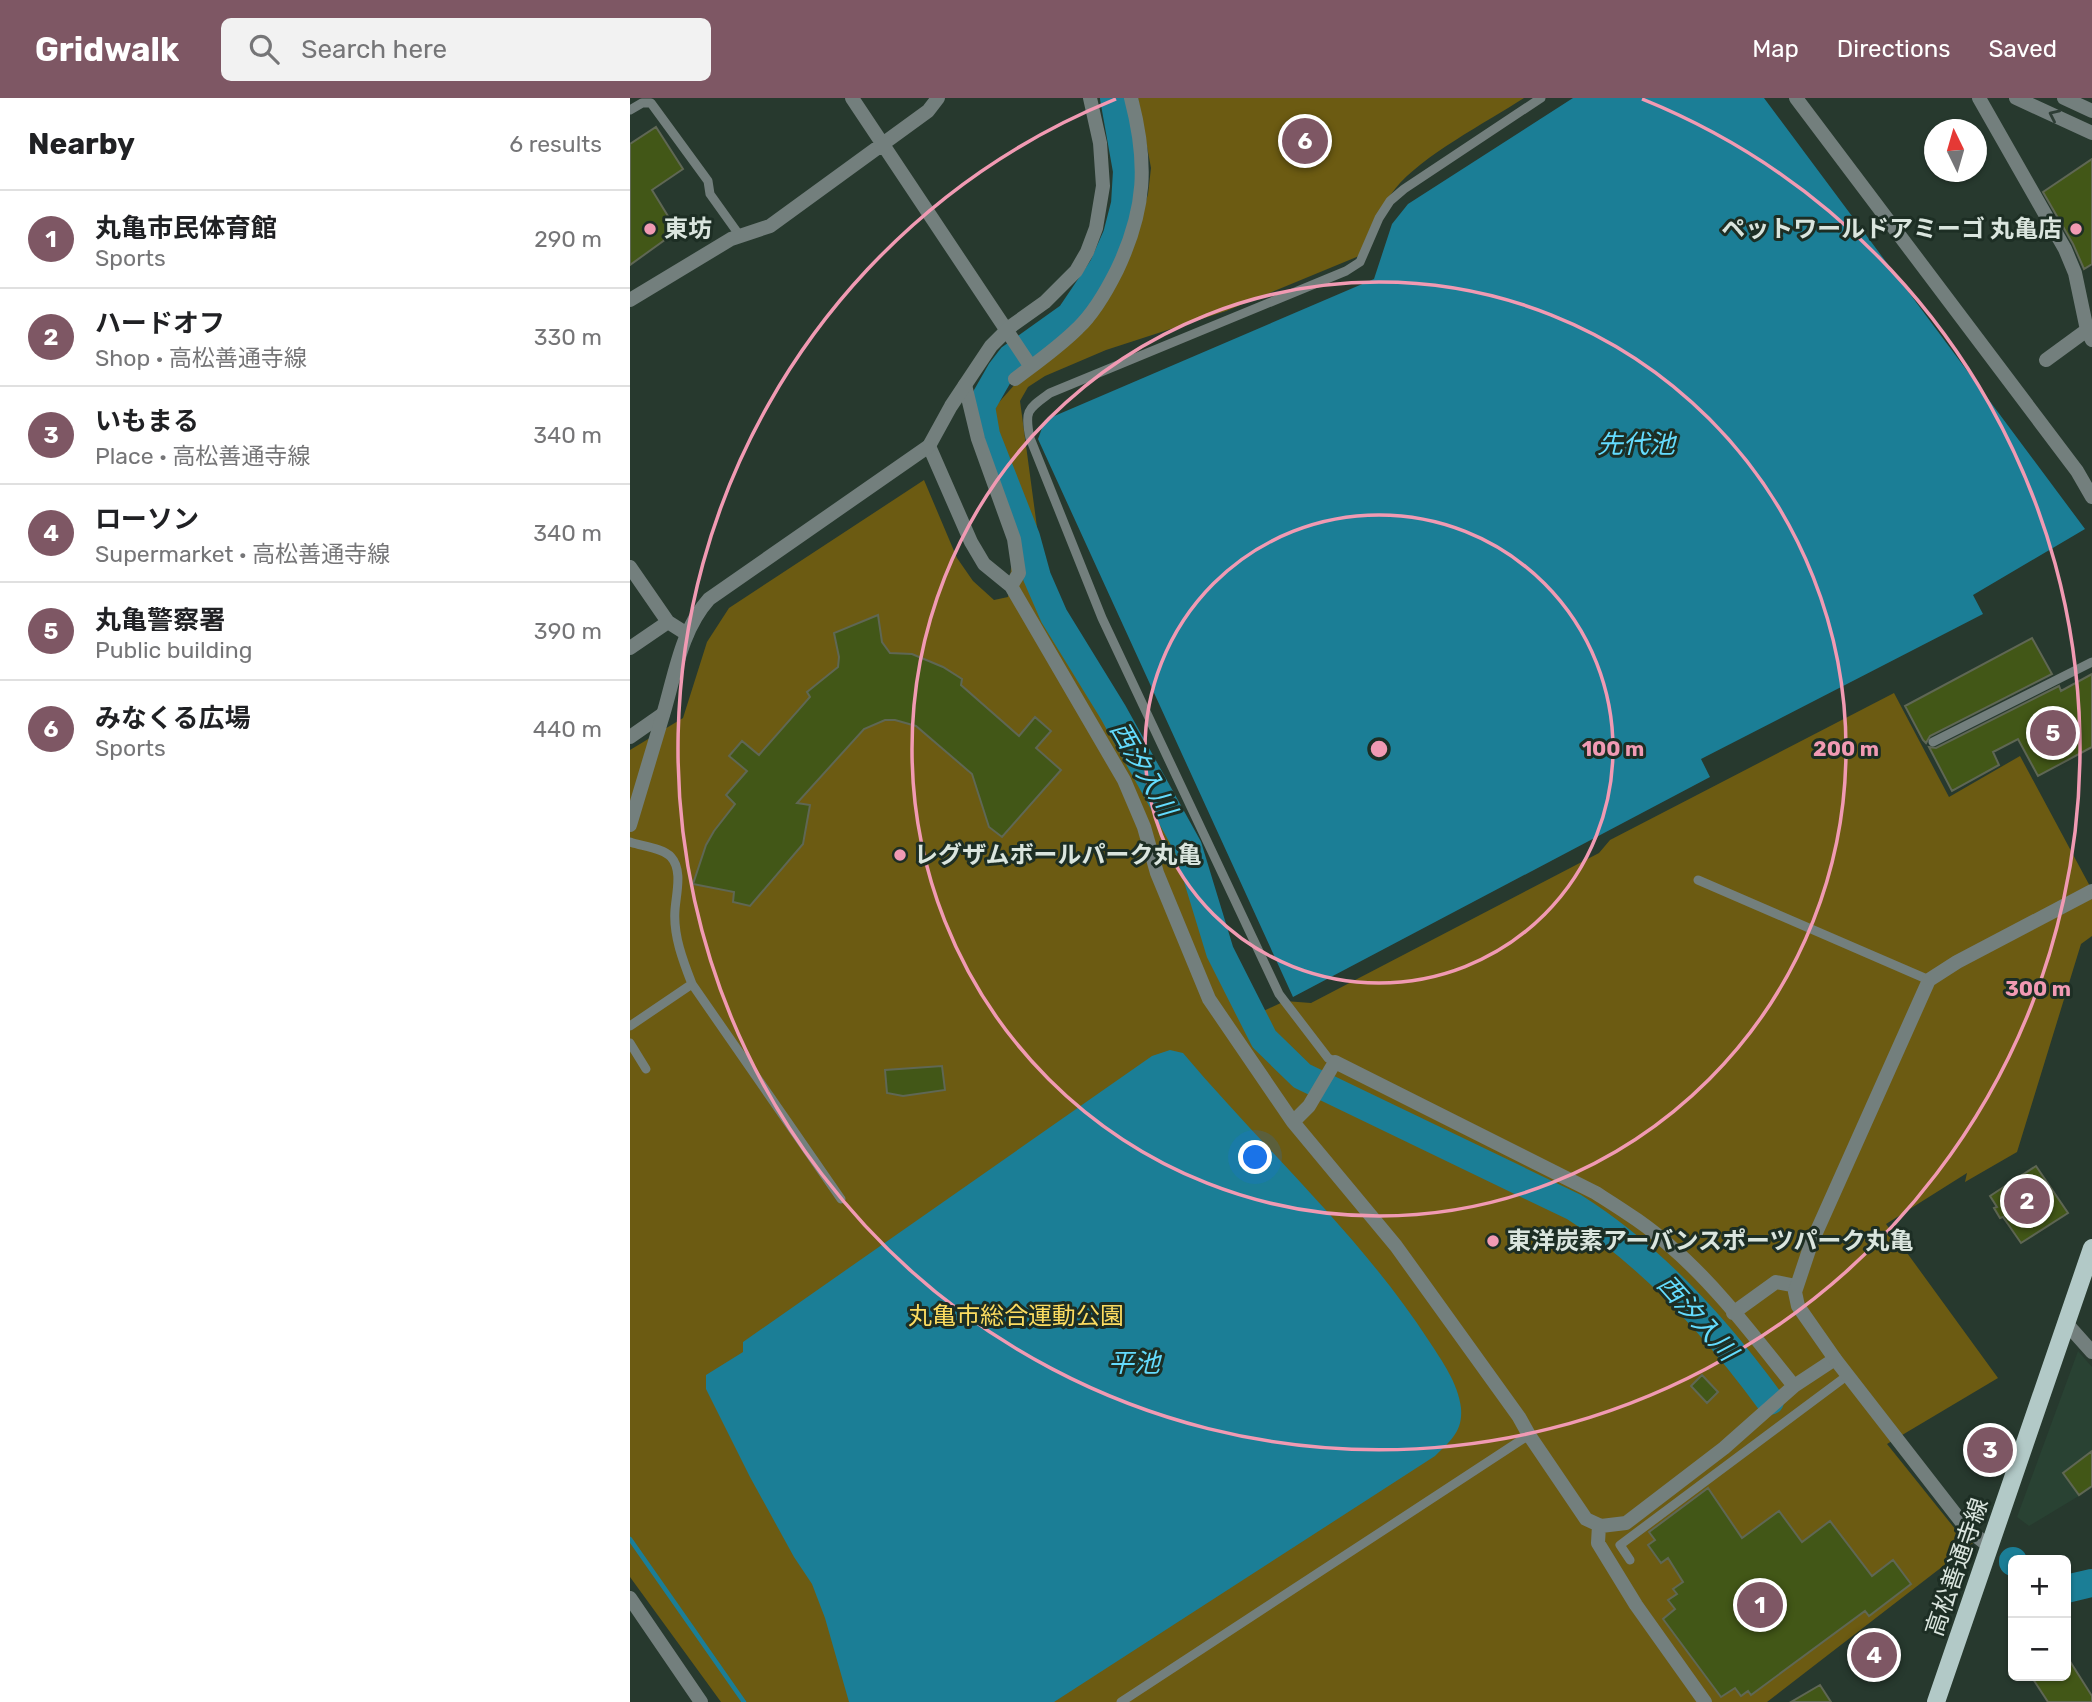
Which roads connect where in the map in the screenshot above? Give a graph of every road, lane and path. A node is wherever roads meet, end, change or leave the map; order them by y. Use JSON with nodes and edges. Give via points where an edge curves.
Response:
{"nodes":[{"id":1,"x":852,"y":98,"type":"edge"},
{"id":2,"x":938,"y":98,"type":"edge"},
{"id":3,"x":1090,"y":98,"type":"edge"},
{"id":4,"x":1131,"y":98,"type":"edge"},
{"id":5,"x":1541,"y":98,"type":"edge"},
{"id":6,"x":1796,"y":98,"type":"edge"},
{"id":7,"x":1979,"y":98,"type":"edge"},
{"id":8,"x":2016,"y":98,"type":"edge"},
{"id":9,"x":2064,"y":98,"type":"edge"},
{"id":10,"x":630,"y":110,"type":"edge"},
{"id":11,"x":2092,"y":111,"type":"edge"},
{"id":12,"x":2092,"y":133,"type":"edge"},
{"id":13,"x":883,"y":144,"type":"junction"},
{"id":14,"x":740,"y":236,"type":"junction"},
{"id":15,"x":630,"y":300,"type":"edge"},
{"id":16,"x":1010,"y":335,"type":"junction"},
{"id":17,"x":2090,"y":335,"type":"edge"},
{"id":18,"x":2046,"y":360,"type":"dead end"},
{"id":19,"x":1031,"y":367,"type":"junction"},
{"id":20,"x":1015,"y":379,"type":"dead end"},
{"id":21,"x":965,"y":385,"type":"junction"},
{"id":22,"x":929,"y":446,"type":"junction"},
{"id":23,"x":2092,"y":497,"type":"edge"},
{"id":24,"x":630,"y":566,"type":"edge"},
{"id":25,"x":1011,"y":586,"type":"junction"},
{"id":26,"x":668,"y":622,"type":"junction"},
{"id":27,"x":687,"y":634,"type":"junction"},
{"id":28,"x":630,"y":648,"type":"edge"},
{"id":29,"x":2092,"y":662,"type":"edge"},
{"id":30,"x":663,"y":714,"type":"junction"},
{"id":31,"x":630,"y":737,"type":"edge"},
{"id":32,"x":1933,"y":743,"type":"dead end"},
{"id":33,"x":630,"y":825,"type":"edge"},
{"id":34,"x":630,"y":842,"type":"edge"},
{"id":35,"x":1698,"y":880,"type":"dead end"},
{"id":36,"x":2092,"y":891,"type":"edge"},
{"id":37,"x":1929,"y":980,"type":"junction"},
{"id":38,"x":692,"y":984,"type":"junction"},
{"id":39,"x":630,"y":1027,"type":"edge"},
{"id":40,"x":630,"y":1043,"type":"edge"},
{"id":41,"x":1335,"y":1062,"type":"junction"},
{"id":42,"x":646,"y":1069,"type":"dead end"},
{"id":43,"x":1293,"y":1122,"type":"junction"},
{"id":44,"x":841,"y":1199,"type":"dead end"},
{"id":45,"x":2092,"y":1248,"type":"edge"},
{"id":46,"x":1796,"y":1286,"type":"junction"},
{"id":47,"x":1733,"y":1313,"type":"junction"},
{"id":48,"x":2066,"y":1323,"type":"junction"},
{"id":49,"x":2092,"y":1352,"type":"edge"},
{"id":50,"x":1835,"y":1359,"type":"junction"},
{"id":51,"x":1848,"y":1375,"type":"junction"},
{"id":52,"x":1794,"y":1386,"type":"junction"},
{"id":53,"x":1529,"y":1435,"type":"junction"},
{"id":54,"x":1599,"y":1525,"type":"junction"},
{"id":55,"x":1989,"y":1546,"type":"junction"},
{"id":56,"x":1630,"y":1560,"type":"dead end"},
{"id":57,"x":630,"y":1598,"type":"edge"},
{"id":58,"x":701,"y":1702,"type":"edge"},
{"id":59,"x":1121,"y":1702,"type":"edge"},
{"id":60,"x":1705,"y":1702,"type":"edge"},
{"id":61,"x":1936,"y":1702,"type":"edge"}],
"edges":[{"from":1,"to":13,"type":"street"},
{"from":2,"to":13,"type":"street","via":[[928,111]]},
{"from":3,"to":16,"type":"street","via":[[1103,166],[1096,228],[1076,271]]},
{"from":4,"to":19,"type":"street","via":[[1142,141],[1142,188],[1131,239],[1109,287],[1080,327]]},
{"from":5,"to":41,"type":"lane","via":[[1390,201],[1360,262],[1050,393],[1031,407],[1026,420],[1102,618],[1279,994]]},
{"from":6,"to":23,"type":"street"},
{"from":7,"to":17,"type":"street","via":[[2064,249],[2075,273]]},
{"from":12,"to":8,"type":"street","one_way":true},
{"from":9,"to":11,"type":"street"},
{"from":10,"to":14,"type":"lane","via":[[651,103],[708,181],[710,194]]},
{"from":13,"to":14,"type":"street","via":[[770,226]]},
{"from":13,"to":16,"type":"street"},
{"from":14,"to":15,"type":"street"},
{"from":16,"to":19,"type":"street"},
{"from":16,"to":21,"type":"street","via":[[991,346]]},
{"from":17,"to":18,"type":"street"},
{"from":19,"to":20,"type":"street"},
{"from":21,"to":22,"type":"street"},
{"from":21,"to":25,"type":"street","via":[[978,439],[1014,539],[1019,573]]},
{"from":22,"to":25,"type":"street","via":[[971,542],[984,564]]},
{"from":22,"to":27,"type":"street","via":[[709,599]]},
{"from":24,"to":26,"type":"street"},
{"from":25,"to":43,"type":"street","via":[[1124,780],[1209,999]]},
{"from":26,"to":27,"type":"street"},
{"from":26,"to":28,"type":"street"},
{"from":27,"to":30,"type":"street"},
{"from":29,"to":32,"type":"lane"},
{"from":30,"to":31,"type":"street"},
{"from":30,"to":33,"type":"street"},
{"from":34,"to":38,"type":"lane","via":[[668,854],[676,864],[676,929]]},
{"from":35,"to":37,"type":"lane"},
{"from":36,"to":37,"type":"street"},
{"from":37,"to":46,"type":"street"},
{"from":38,"to":39,"type":"lane"},
{"from":38,"to":44,"type":"lane"},
{"from":40,"to":42,"type":"lane"},
{"from":41,"to":43,"type":"street","via":[[1309,1106]]},
{"from":41,"to":47,"type":"street","via":[[1596,1193],[1671,1246]]},
{"from":43,"to":53,"type":"street","via":[[1396,1245]]},
{"from":45,"to":48,"type":"main road","name":"高松善通寺線"},
{"from":46,"to":47,"type":"street","via":[[1776,1282]]},
{"from":46,"to":50,"type":"street","via":[[1798,1306]]},
{"from":47,"to":52,"type":"street"},
{"from":48,"to":49,"type":"street"},
{"from":48,"to":55,"type":"main road","name":"高松善通寺線"},
{"from":50,"to":51,"type":"street"},
{"from":50,"to":52,"type":"street"},
{"from":51,"to":55,"type":"street","via":[[1966,1529]]},
{"from":51,"to":56,"type":"lane","via":[[1620,1545]]},
{"from":52,"to":54,"type":"street","via":[[1724,1448],[1626,1523]]},
{"from":53,"to":54,"type":"street","via":[[1579,1513]]},
{"from":53,"to":59,"type":"lane"},
{"from":54,"to":60,"type":"street","via":[[1598,1544]]},
{"from":55,"to":61,"type":"main road","name":"高松善通寺線"},
{"from":57,"to":58,"type":"street"}]}
